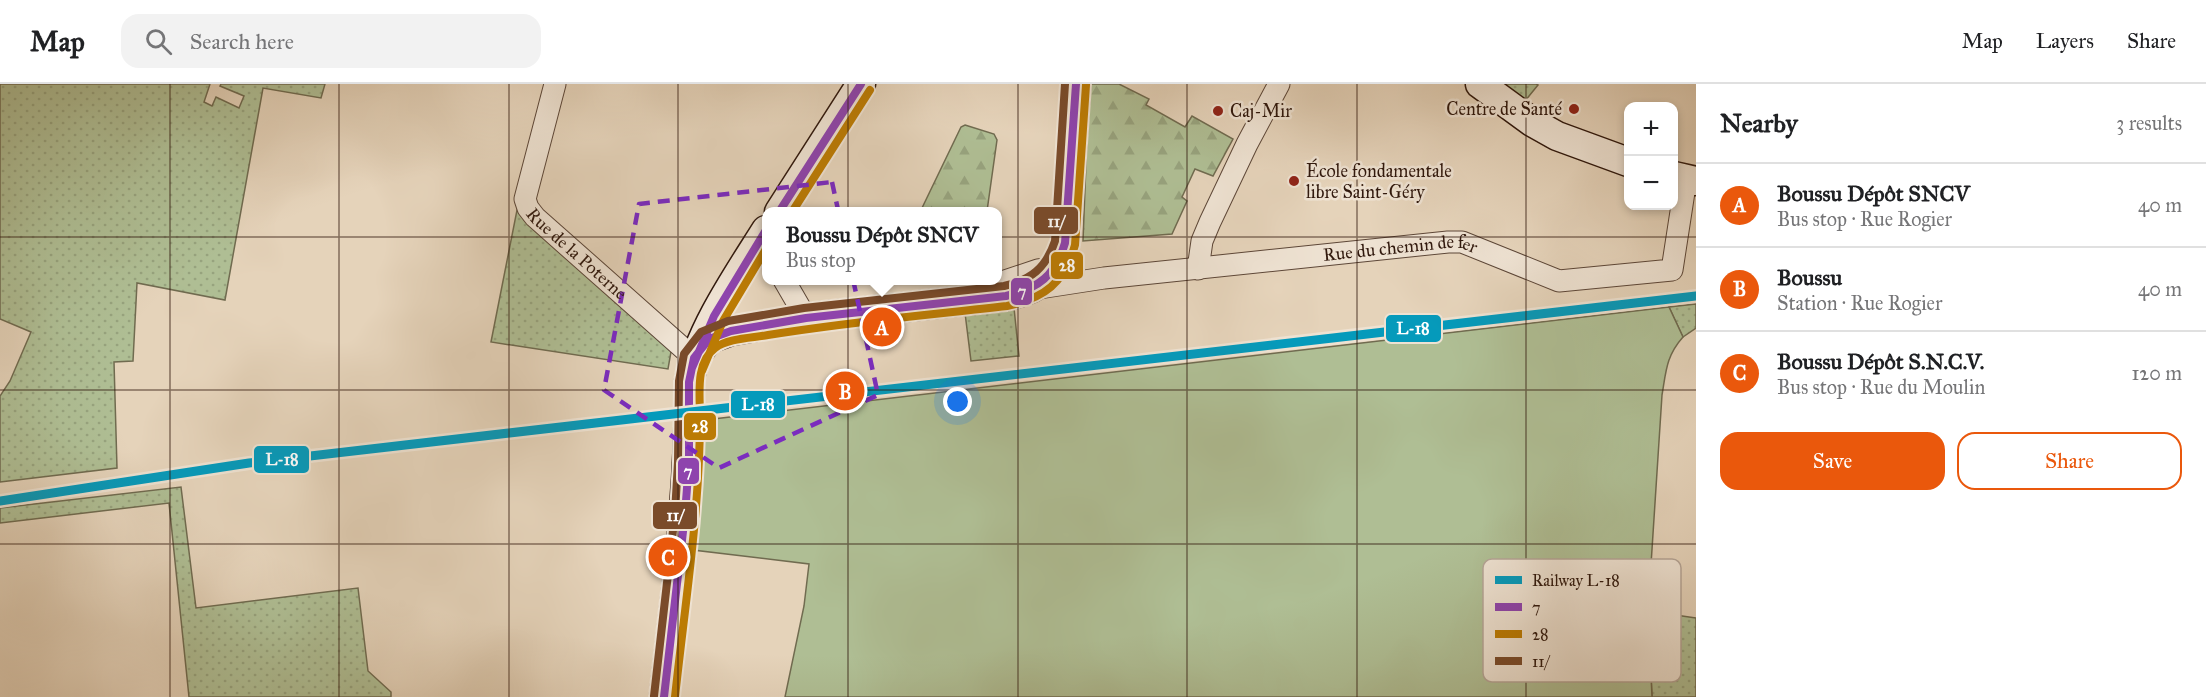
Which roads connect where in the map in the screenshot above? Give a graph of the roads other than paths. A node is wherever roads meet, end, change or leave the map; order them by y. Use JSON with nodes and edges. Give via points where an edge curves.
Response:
{"nodes":[{"id":1,"x":555,"y":84,"type":"edge"},
{"id":2,"x":861,"y":84,"type":"edge"},
{"id":3,"x":1076,"y":84,"type":"edge"},
{"id":4,"x":1279,"y":84,"type":"edge"},
{"id":5,"x":1480,"y":84,"type":"edge"},
{"id":6,"x":1624,"y":160,"type":"edge"},
{"id":7,"x":1685,"y":179,"type":"edge"},
{"id":8,"x":781,"y":207,"type":"edge"},
{"id":9,"x":762,"y":244,"type":"edge"},
{"id":10,"x":1065,"y":259,"type":"junction"},
{"id":11,"x":1198,"y":269,"type":"junction"},
{"id":12,"x":1104,"y":278,"type":"junction"},
{"id":13,"x":1002,"y":282,"type":"edge"},
{"id":14,"x":787,"y":285,"type":"edge"},
{"id":15,"x":993,"y":285,"type":"edge"},
{"id":16,"x":1032,"y":289,"type":"junction"},
{"id":17,"x":953,"y":301,"type":"junction"},
{"id":18,"x":806,"y":318,"type":"junction"},
{"id":19,"x":694,"y":358,"type":"junction"},
{"id":20,"x":664,"y":697,"type":"edge"}],
"edges":[{"from":1,"to":19,"type":"street","name":"Rue de la Poterne","via":[[525,199],[528,208]]},
{"from":2,"to":8,"type":"street"},
{"from":3,"to":10,"type":"street"},
{"from":4,"to":11,"type":"street","via":[[1209,222]]},
{"from":5,"to":6,"type":"street","via":[[1548,131]]},
{"from":7,"to":11,"type":"street","name":"Rue du chemin de fer","via":[[1672,270],[1558,281],[1462,242]]},
{"from":9,"to":19,"type":"street","via":[[715,315]]},
{"from":10,"to":12,"type":"street"},
{"from":10,"to":13,"type":"street"},
{"from":10,"to":16,"type":"street"},
{"from":11,"to":12,"type":"street","name":"Rue du chemin de fer"},
{"from":12,"to":16,"type":"street","name":"Rue du chemin de fer"},
{"from":14,"to":18,"type":"street"},
{"from":15,"to":17,"type":"street"},
{"from":16,"to":17,"type":"street","via":[[1006,296]]},
{"from":17,"to":18,"type":"street"},
{"from":18,"to":19,"type":"street","via":[[718,334]]},
{"from":19,"to":20,"type":"street","via":[[685,514]]}]}
